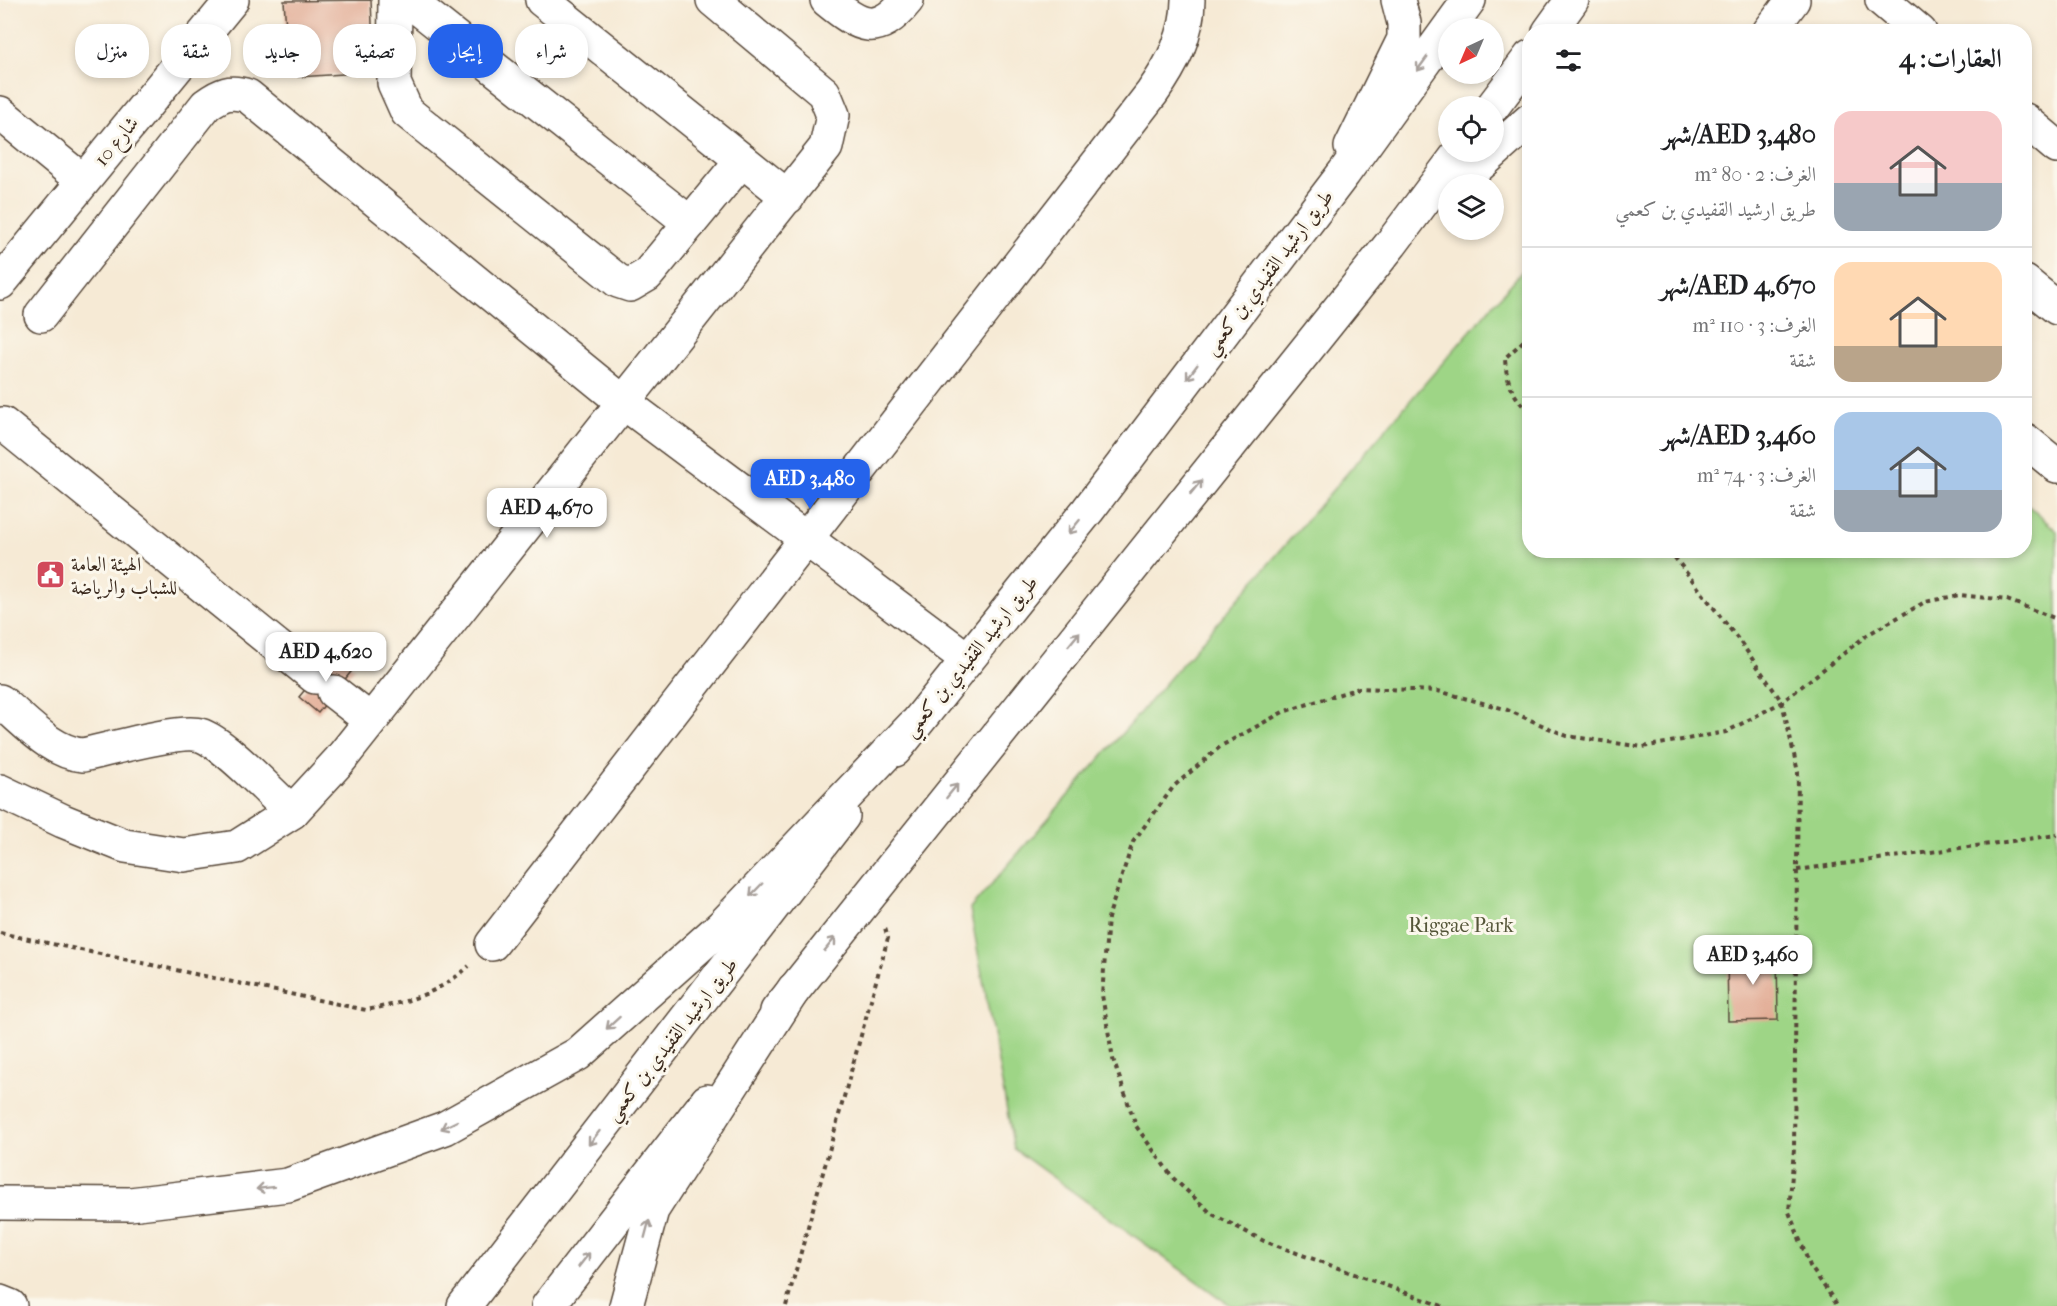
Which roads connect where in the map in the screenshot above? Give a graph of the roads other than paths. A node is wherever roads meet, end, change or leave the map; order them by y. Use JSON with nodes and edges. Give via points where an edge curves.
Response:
{"nodes":[{"id":1,"x":232,"y":0,"type":"edge"},
{"id":2,"x":395,"y":0,"type":"edge"},
{"id":3,"x":408,"y":0,"type":"edge"},
{"id":4,"x":542,"y":0,"type":"edge"},
{"id":5,"x":713,"y":0,"type":"edge"},
{"id":6,"x":827,"y":0,"type":"edge"},
{"id":7,"x":907,"y":0,"type":"edge"},
{"id":8,"x":1188,"y":0,"type":"edge"},
{"id":9,"x":1398,"y":0,"type":"edge"},
{"id":10,"x":1469,"y":0,"type":"edge"},
{"id":11,"x":1572,"y":0,"type":"edge"},
{"id":12,"x":1793,"y":0,"type":"edge"},
{"id":13,"x":1882,"y":0,"type":"edge"},
{"id":14,"x":1555,"y":24,"type":"edge"},
{"id":15,"x":1775,"y":24,"type":"edge"},
{"id":16,"x":1910,"y":24,"type":"edge"},
{"id":17,"x":1522,"y":68,"type":"edge"},
{"id":18,"x":1501,"y":96,"type":"edge"},
{"id":19,"x":0,"y":113,"type":"edge"},
{"id":20,"x":2032,"y":126,"type":"edge"},
{"id":21,"x":1522,"y":127,"type":"edge"},
{"id":22,"x":2057,"y":147,"type":"edge"},
{"id":23,"x":742,"y":160,"type":"junction"},
{"id":24,"x":1452,"y":162,"type":"edge"},
{"id":25,"x":1344,"y":173,"type":"junction"},
{"id":26,"x":1469,"y":174,"type":"edge"},
{"id":27,"x":83,"y":181,"type":"junction"},
{"id":28,"x":788,"y":196,"type":"junction"},
{"id":29,"x":1438,"y":202,"type":"edge"},
{"id":30,"x":690,"y":223,"type":"junction"},
{"id":31,"x":1391,"y":244,"type":"junction"},
{"id":32,"x":0,"y":283,"type":"edge"},
{"id":33,"x":2032,"y":288,"type":"edge"},
{"id":34,"x":2057,"y":308,"type":"edge"},
{"id":35,"x":41,"y":315,"type":"dead end"},
{"id":36,"x":623,"y":402,"type":"junction"},
{"id":37,"x":3,"y":424,"type":"dead end"},
{"id":38,"x":2032,"y":446,"type":"edge"},
{"id":39,"x":2057,"y":466,"type":"edge"},
{"id":40,"x":806,"y":539,"type":"junction"},
{"id":41,"x":967,"y":659,"type":"junction"},
{"id":42,"x":0,"y":701,"type":"edge"},
{"id":43,"x":370,"y":720,"type":"junction"},
{"id":44,"x":913,"y":726,"type":"junction"},
{"id":45,"x":0,"y":791,"type":"edge"},
{"id":46,"x":292,"y":812,"type":"junction"},
{"id":47,"x":492,"y":944,"type":"road end"},
{"id":48,"x":794,"y":989,"type":"junction"},
{"id":49,"x":0,"y":1203,"type":"edge"},
{"id":50,"x":0,"y":1302,"type":"edge"},
{"id":51,"x":10,"y":1306,"type":"edge"},
{"id":52,"x":464,"y":1306,"type":"edge"},
{"id":53,"x":548,"y":1306,"type":"edge"},
{"id":54,"x":626,"y":1306,"type":"edge"}],
"edges":[{"from":1,"to":27,"type":"main road","name":"شارع 10"},
{"from":2,"to":30,"type":"main road","via":[[394,83],[407,112],[618,281],[630,285],[647,274]]},
{"from":3,"to":30,"type":"main road"},
{"from":4,"to":23,"type":"main road"},
{"from":5,"to":28,"type":"main road","via":[[824,93],[833,116],[826,147]]},
{"from":6,"to":7,"type":"main road","via":[[858,23],[871,25],[885,22]]},
{"from":8,"to":40,"type":"main road","via":[[1182,40],[1170,68]]},
{"from":9,"to":25,"type":"main road","via":[[1404,39],[1360,126]]},
{"from":10,"to":25,"type":"main road","name":"طريق ارشيد القفيدي بن كعمي","one_way":true},
{"from":11,"to":14,"type":"main road"},
{"from":12,"to":15,"type":"main road"},
{"from":13,"to":16,"type":"main road"},
{"from":17,"to":18,"type":"main road"},
{"from":19,"to":27,"type":"main road"},
{"from":20,"to":22,"type":"main road"},
{"from":21,"to":26,"type":"main road"},
{"from":23,"to":28,"type":"main road"},
{"from":23,"to":30,"type":"main road"},
{"from":24,"to":31,"type":"main road"},
{"from":25,"to":41,"type":"main road","name":"طريق ارشيد القفيدي بن كعمي","one_way":true,"via":[[1088,510]]},
{"from":27,"to":32,"type":"main road","name":"شارع 10"},
{"from":28,"to":36,"type":"main road"},
{"from":29,"to":31,"type":"main road"},
{"from":48,"to":31,"type":"main road","one_way":true},
{"from":33,"to":34,"type":"main road"},
{"from":35,"to":36,"type":"main road","via":[[206,105],[233,91],[265,108]]},
{"from":36,"to":40,"type":"main road"},
{"from":36,"to":43,"type":"main road"},
{"from":37,"to":43,"type":"main road"},
{"from":38,"to":39,"type":"main road"},
{"from":40,"to":41,"type":"main road"},
{"from":40,"to":47,"type":"main road"},
{"from":41,"to":44,"type":"main road","name":"طريق ارشيد القفيدي بن كعمي"},
{"from":42,"to":46,"type":"main road","via":[[73,755],[199,734],[215,743]]},
{"from":43,"to":46,"type":"main road"},
{"from":44,"to":49,"type":"main road","one_way":true,"via":[[723,925],[578,1054],[445,1128],[288,1185],[130,1204]]},
{"from":44,"to":52,"type":"main road","name":"طريق ارشيد القفيدي بن كعمي","one_way":true},
{"from":45,"to":46,"type":"main road","via":[[125,846],[184,855],[237,846]]},
{"from":53,"to":48,"type":"main road","one_way":true},
{"from":54,"to":48,"type":"main road","one_way":true,"via":[[652,1210]]},
{"from":50,"to":51,"type":"main road"}]}
